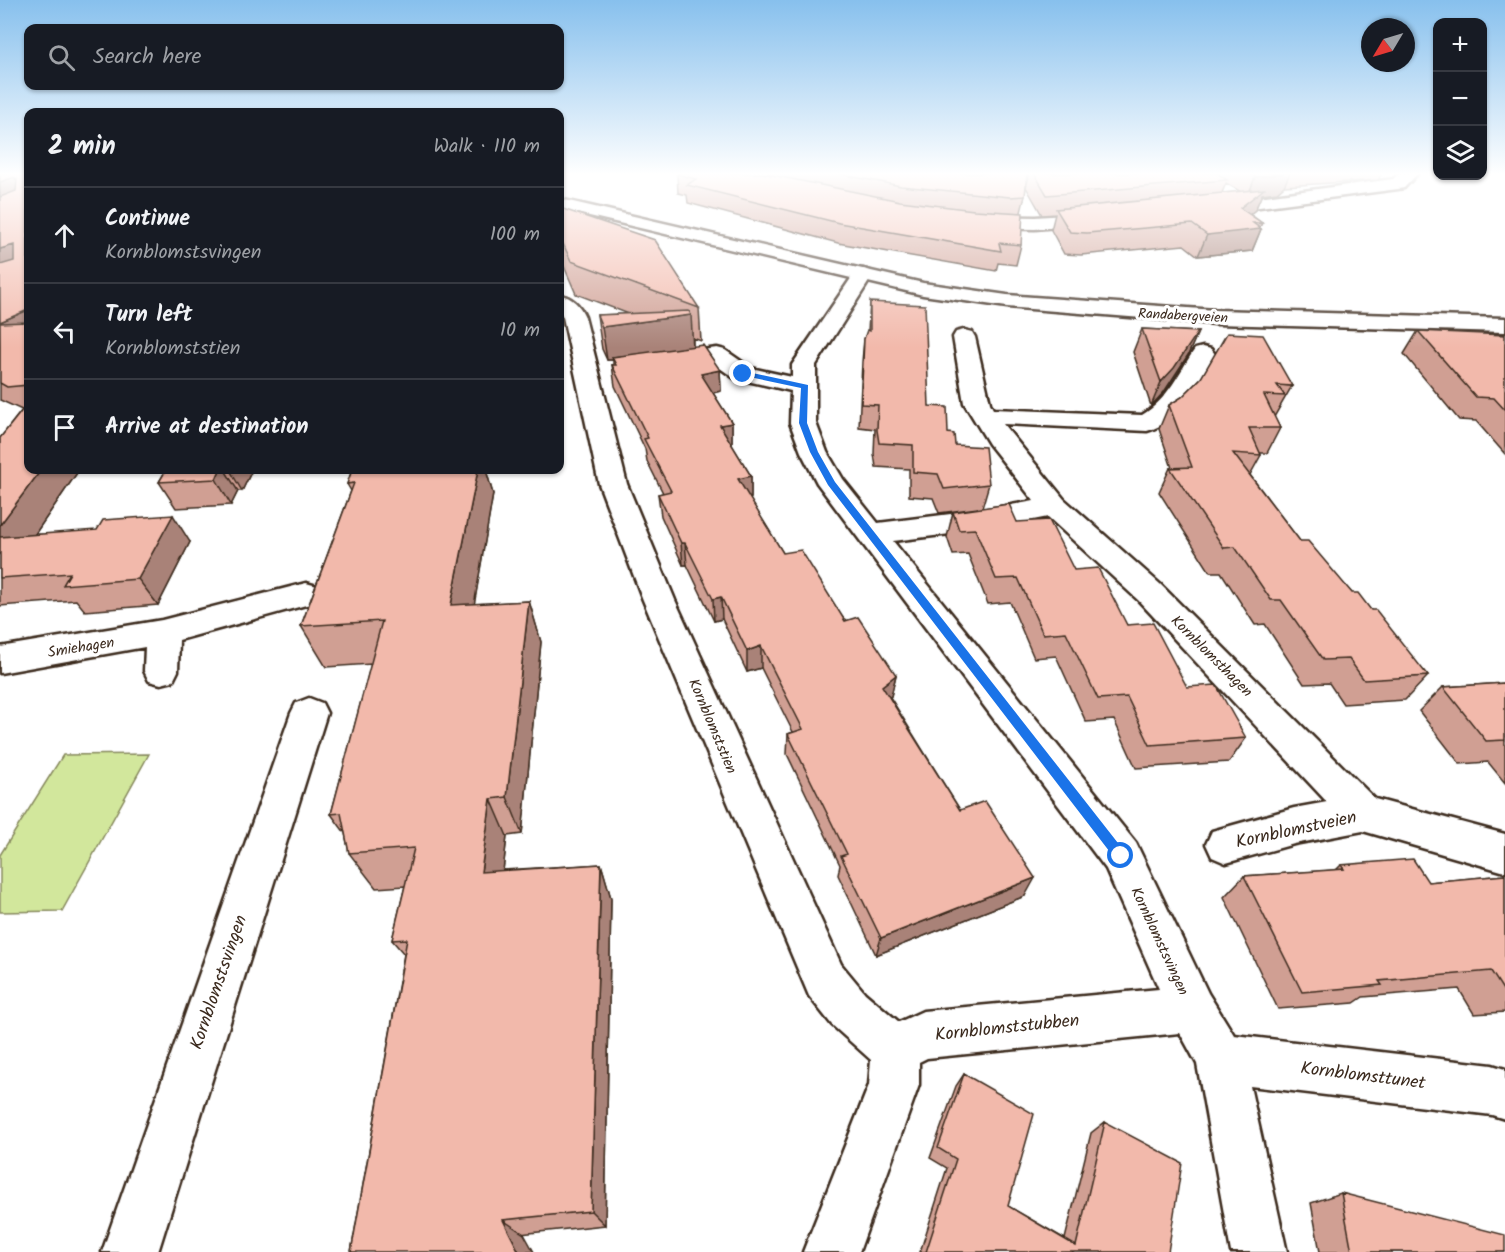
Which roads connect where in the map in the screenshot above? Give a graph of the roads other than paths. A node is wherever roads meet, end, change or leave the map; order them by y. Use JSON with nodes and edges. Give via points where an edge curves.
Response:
{"nodes":[{"id":1,"x":681,"y":231,"type":"edge"},
{"id":2,"x":703,"y":231,"type":"edge"},
{"id":3,"x":732,"y":243,"type":"junction"},
{"id":4,"x":863,"y":275,"type":"junction"},
{"id":5,"x":564,"y":304,"type":"edge"},
{"id":6,"x":1505,"y":308,"type":"edge"},
{"id":7,"x":1505,"y":325,"type":"edge"},
{"id":8,"x":963,"y":337,"type":"dead end"},
{"id":9,"x":1203,"y":354,"type":"dead end"},
{"id":10,"x":638,"y":365,"type":"edge"},
{"id":11,"x":805,"y":387,"type":"junction"},
{"id":12,"x":984,"y":416,"type":"junction"},
{"id":13,"x":1054,"y":506,"type":"junction"},
{"id":14,"x":872,"y":534,"type":"junction"},
{"id":15,"x":306,"y":594,"type":"dead end"},
{"id":16,"x":162,"y":632,"type":"junction"},
{"id":17,"x":0,"y":660,"type":"edge"},
{"id":18,"x":161,"y":671,"type":"dead end"},
{"id":19,"x":309,"y":713,"type":"dead end"},
{"id":20,"x":1363,"y":813,"type":"junction"},
{"id":21,"x":1226,"y":843,"type":"dead end"},
{"id":22,"x":1505,"y":853,"type":"edge"},
{"id":23,"x":1192,"y":1009,"type":"junction"},
{"id":24,"x":895,"y":1049,"type":"junction"},
{"id":25,"x":1220,"y":1058,"type":"junction"},
{"id":26,"x":1505,"y":1094,"type":"edge"},
{"id":27,"x":130,"y":1252,"type":"edge"},
{"id":28,"x":831,"y":1252,"type":"edge"},
{"id":29,"x":1259,"y":1252,"type":"edge"}],
"edges":[{"from":1,"to":3,"type":"street","name":"Randabergveien"},
{"from":2,"to":3,"type":"street","name":"Randabergveien"},
{"from":3,"to":4,"type":"street","name":"Randabergveien"},
{"from":4,"to":6,"type":"street","name":"Randabergveien","via":[[1009,293],[1125,300],[1368,309]]},
{"from":4,"to":7,"type":"street","name":"Randabergveien","via":[[923,289],[1058,306],[1216,317]]},
{"from":4,"to":11,"type":"street","name":"Kornblomstsvingen","via":[[804,365]]},
{"from":5,"to":24,"type":"street","name":"Kornblomststien","via":[[571,310],[597,371],[613,484],[659,600],[825,980],[840,1003]]},
{"from":8,"to":12,"type":"street","name":"Kornblomsthagen","via":[[977,403]]},
{"from":9,"to":12,"type":"street","via":[[1167,408],[1147,423]]},
{"from":10,"to":11,"type":"street","via":[[717,355],[743,374]]},
{"from":11,"to":14,"type":"street","name":"Kornblomstsvingen","via":[[803,423],[814,452],[831,483]]},
{"from":12,"to":13,"type":"street","name":"Kornblomsthagen"},
{"from":13,"to":14,"type":"street","via":[[983,520]]},
{"from":13,"to":20,"type":"street","name":"Kornblomsthagen","via":[[1149,592]]},
{"from":14,"to":23,"type":"street","name":"Kornblomstsvingen","via":[[1121,856]]},
{"from":15,"to":16,"type":"street","name":"Smiehagen"},
{"from":16,"to":17,"type":"street","name":"Smiehagen"},
{"from":16,"to":18,"type":"street"},
{"from":19,"to":27,"type":"street","name":"Kornblomstsvingen"},
{"from":20,"to":21,"type":"street","name":"Kornblomstveien"},
{"from":20,"to":22,"type":"street","name":"Kornblomstveien"},
{"from":23,"to":24,"type":"street","name":"Kornblomststubben","via":[[923,1035]]},
{"from":23,"to":25,"type":"street","name":"Kornblomstsvingen"},
{"from":24,"to":28,"type":"street","via":[[894,1085]]},
{"from":25,"to":26,"type":"street","name":"Kornblomsttunet"},
{"from":25,"to":29,"type":"street","name":"Kornblomstsvingen"}]}
